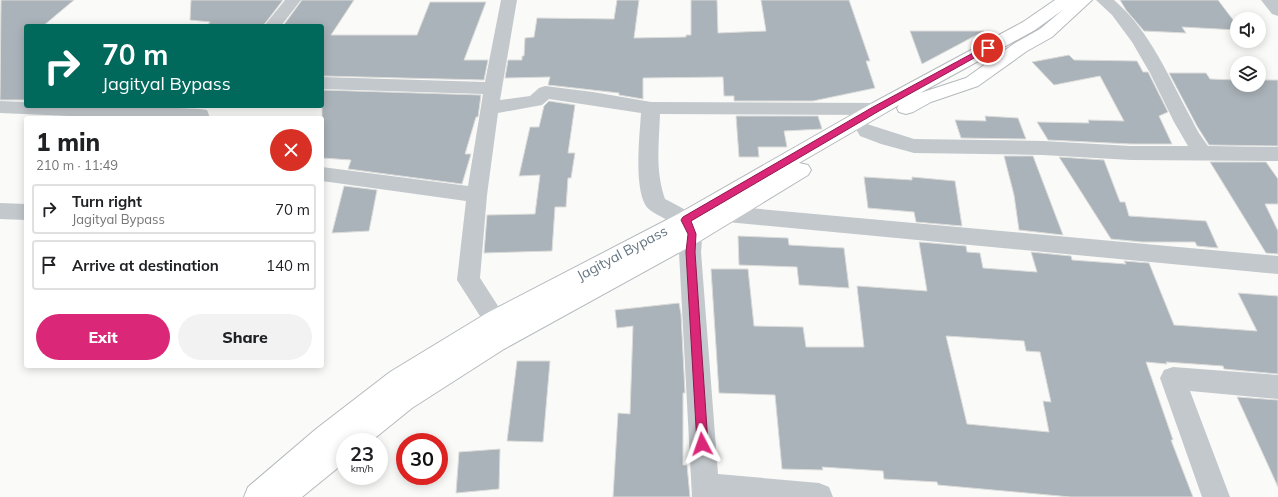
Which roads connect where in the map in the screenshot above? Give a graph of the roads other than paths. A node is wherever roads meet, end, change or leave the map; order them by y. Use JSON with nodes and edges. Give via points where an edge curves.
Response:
{"nodes":[{"id":1,"x":293,"y":0,"type":"edge"},
{"id":2,"x":509,"y":0,"type":"edge"},
{"id":3,"x":1066,"y":0,"type":"edge"},
{"id":4,"x":1084,"y":0,"type":"edge"},
{"id":5,"x":1104,"y":0,"type":"edge"},
{"id":6,"x":1269,"y":0,"type":"edge"},
{"id":7,"x":1278,"y":11,"type":"edge"},
{"id":8,"x":274,"y":24,"type":"edge"},
{"id":9,"x":324,"y":83,"type":"edge"},
{"id":10,"x":493,"y":88,"type":"junction"},
{"id":11,"x":0,"y":107,"type":"edge"},
{"id":12,"x":24,"y":108,"type":"edge"},
{"id":13,"x":34,"y":108,"type":"edge"},
{"id":14,"x":489,"y":108,"type":"junction"},
{"id":15,"x":651,"y":108,"type":"junction"},
{"id":16,"x":876,"y":109,"type":"junction"},
{"id":17,"x":202,"y":113,"type":"edge"},
{"id":18,"x":867,"y":131,"type":"junction"},
{"id":19,"x":1202,"y":154,"type":"junction"},
{"id":20,"x":1278,"y":154,"type":"edge"},
{"id":21,"x":324,"y":174,"type":"edge"},
{"id":22,"x":477,"y":195,"type":"junction"},
{"id":23,"x":0,"y":211,"type":"edge"},
{"id":24,"x":24,"y":212,"type":"edge"},
{"id":25,"x":727,"y":214,"type":"junction"},
{"id":26,"x":689,"y":227,"type":"junction"},
{"id":27,"x":1278,"y":266,"type":"edge"},
{"id":28,"x":495,"y":320,"type":"junction"},
{"id":29,"x":1278,"y":387,"type":"edge"},
{"id":30,"x":361,"y":433,"type":"edge"},
{"id":31,"x":336,"y":452,"type":"edge"},
{"id":32,"x":706,"y":492,"type":"edge"},
{"id":33,"x":258,"y":497,"type":"edge"},
{"id":34,"x":282,"y":497,"type":"edge"},
{"id":35,"x":819,"y":497,"type":"edge"},
{"id":36,"x":1216,"y":497,"type":"edge"}],
"edges":[{"from":1,"to":8,"type":"street"},
{"from":2,"to":10,"type":"street"},
{"from":3,"to":16,"type":"main road","name":"Jagityal Bypass","via":[[1029,26]]},
{"from":4,"to":18,"type":"main road","name":"Jagityal Bypass","via":[[1046,33],[1021,47],[972,82],[924,98]]},
{"from":5,"to":19,"type":"street","via":[[1117,10],[1133,30]]},
{"from":6,"to":7,"type":"street"},
{"from":9,"to":10,"type":"street"},
{"from":10,"to":14,"type":"street"},
{"from":11,"to":12,"type":"street"},
{"from":13,"to":17,"type":"street"},
{"from":14,"to":15,"type":"street","via":[[535,101],[545,92]]},
{"from":14,"to":22,"type":"street"},
{"from":15,"to":16,"type":"street"},
{"from":15,"to":26,"type":"street","via":[[649,182],[656,204]]},
{"from":16,"to":26,"type":"main road","name":"Jagityal Bypass"},
{"from":18,"to":19,"type":"street","via":[[914,146]]},
{"from":18,"to":25,"type":"main road","name":"Jagityal Bypass"},
{"from":19,"to":20,"type":"street"},
{"from":21,"to":22,"type":"street"},
{"from":22,"to":28,"type":"street","via":[[468,280]]},
{"from":23,"to":24,"type":"street"},
{"from":25,"to":26,"type":"main road","name":"Jagityal Bypass"},
{"from":25,"to":27,"type":"street"},
{"from":26,"to":28,"type":"main road","name":"Jagityal Bypass"},
{"from":26,"to":30,"type":"main road","name":"Jagityal Bypass","via":[[495,341],[403,400]]},
{"from":26,"to":32,"type":"street"},
{"from":28,"to":33,"type":"main road","name":"Jagityal Bypass","via":[[399,380],[325,438]]},
{"from":29,"to":36,"type":"street","via":[[1173,378]]},
{"from":31,"to":34,"type":"main road"},
{"from":32,"to":35,"type":"street"}]}
